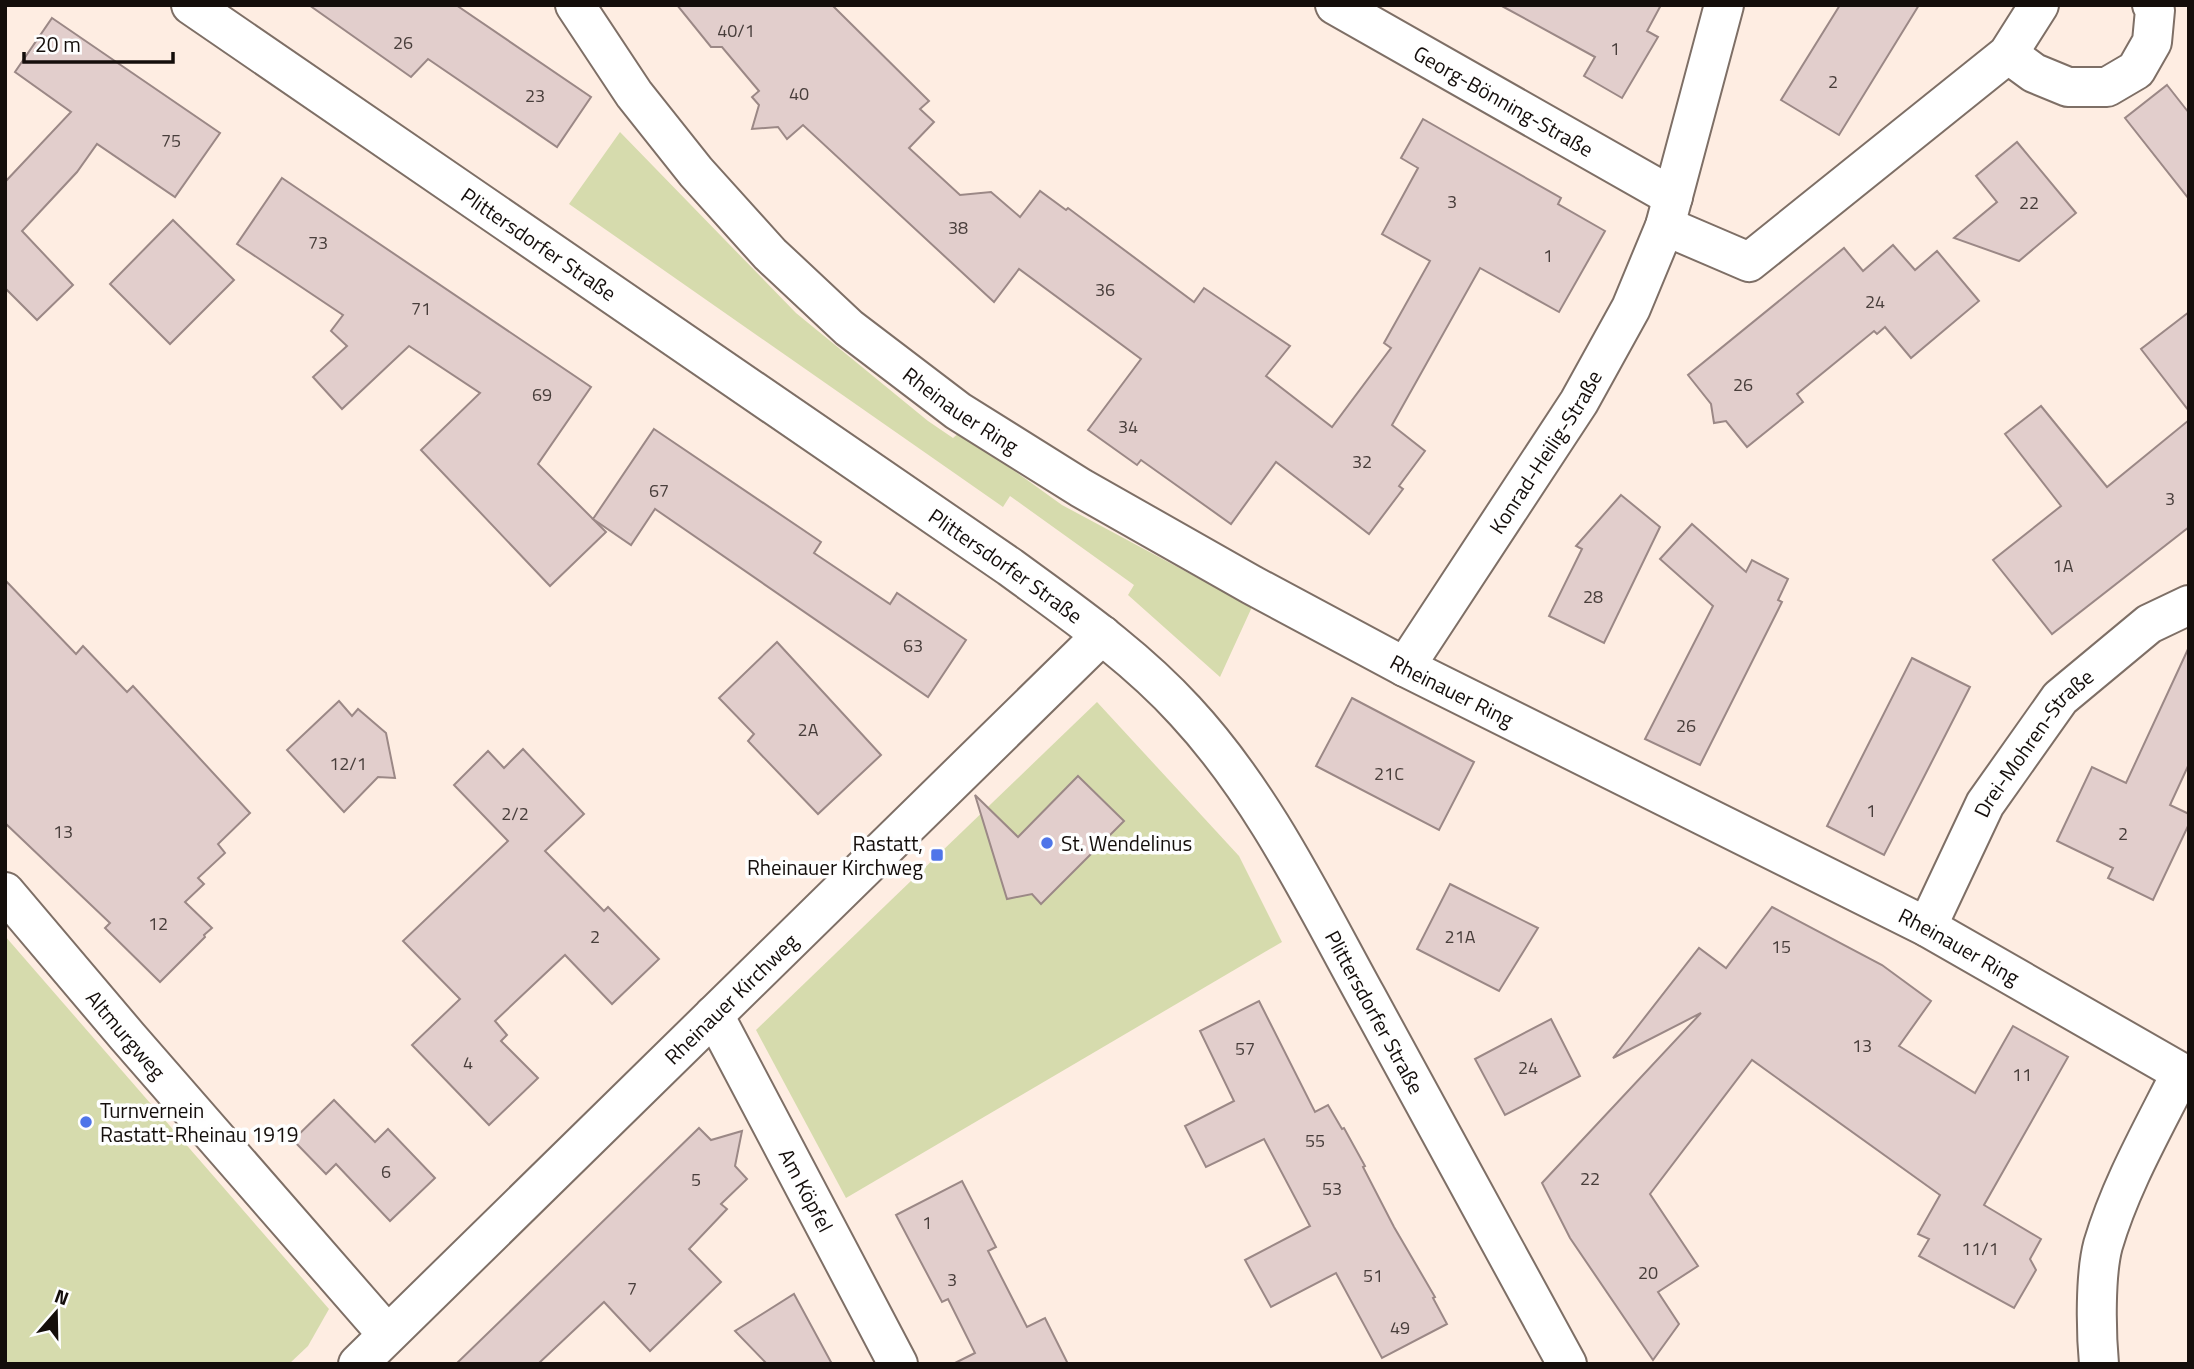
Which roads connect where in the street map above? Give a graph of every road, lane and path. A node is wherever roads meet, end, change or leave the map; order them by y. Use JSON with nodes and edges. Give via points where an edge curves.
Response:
{"nodes":[{"id":1,"x":191,"y":5,"type":"edge"},
{"id":2,"x":575,"y":5,"type":"edge"},
{"id":3,"x":1335,"y":5,"type":"edge"},
{"id":4,"x":1724,"y":5,"type":"edge"},
{"id":5,"x":2039,"y":5,"type":"edge"},
{"id":6,"x":2151,"y":5,"type":"edge"},
{"id":7,"x":2008,"y":54,"type":"junction"},
{"id":8,"x":1669,"y":212,"type":"junction"},
{"id":9,"x":2189,"y":605,"type":"edge"},
{"id":10,"x":1102,"y":635,"type":"junction"},
{"id":11,"x":1405,"y":667,"type":"junction"},
{"id":12,"x":5,"y":892,"type":"edge"},
{"id":13,"x":1927,"y":927,"type":"junction"},
{"id":14,"x":714,"y":1015,"type":"junction"},
{"id":15,"x":2185,"y":1075,"type":"edge"},
{"id":16,"x":387,"y":1334,"type":"junction"},
{"id":17,"x":359,"y":1363,"type":"edge"},
{"id":18,"x":898,"y":1364,"type":"edge"},
{"id":19,"x":1567,"y":1364,"type":"edge"},
{"id":20,"x":2099,"y":1364,"type":"edge"}],
"edges":[{"from":1,"to":10,"type":"street","name":"Plittersdorfer Straße","via":[[1010,567]]},
{"from":2,"to":11,"type":"street","name":"Rheinauer Ring","via":[[634,94],[696,172],[770,254],[849,328],[958,411],[1081,488]]},
{"from":3,"to":8,"type":"street","name":"Georg-Bönning-Straße"},
{"from":4,"to":8,"type":"street","name":"Konrad-Heilig-Straße"},
{"from":5,"to":7,"type":"street"},
{"from":6,"to":7,"type":"street","via":[[2152,42],[2136,70],[2107,87],[2068,87],[2034,73]]},
{"from":7,"to":8,"type":"street","via":[[1749,262]]},
{"from":8,"to":11,"type":"street","name":"Konrad-Heilig-Straße","via":[[1631,308],[1578,402]]},
{"from":9,"to":13,"type":"street","name":"Drei-Mohren-Straße","via":[[2149,624],[2060,698],[1986,804]]},
{"from":10,"to":14,"type":"street","name":"Rheinauer Kirchweg"},
{"from":10,"to":19,"type":"street","name":"Plittersdorfer Straße","via":[[1186,712],[1268,821]]},
{"from":11,"to":13,"type":"street","name":"Rheinauer Ring"},
{"from":12,"to":16,"type":"street","name":"Altmurgweg"},
{"from":13,"to":15,"type":"street","name":"Rheinauer Ring"},
{"from":14,"to":16,"type":"street","name":"Rheinauer Kirchweg"},
{"from":14,"to":18,"type":"street","name":"Am Köpfel"},
{"from":15,"to":20,"type":"street","name":"Rheinauer Ring","via":[[2122,1189],[2102,1248],[2097,1304]]},
{"from":16,"to":17,"type":"street","name":"Rheinauer Kirchweg"}]}
